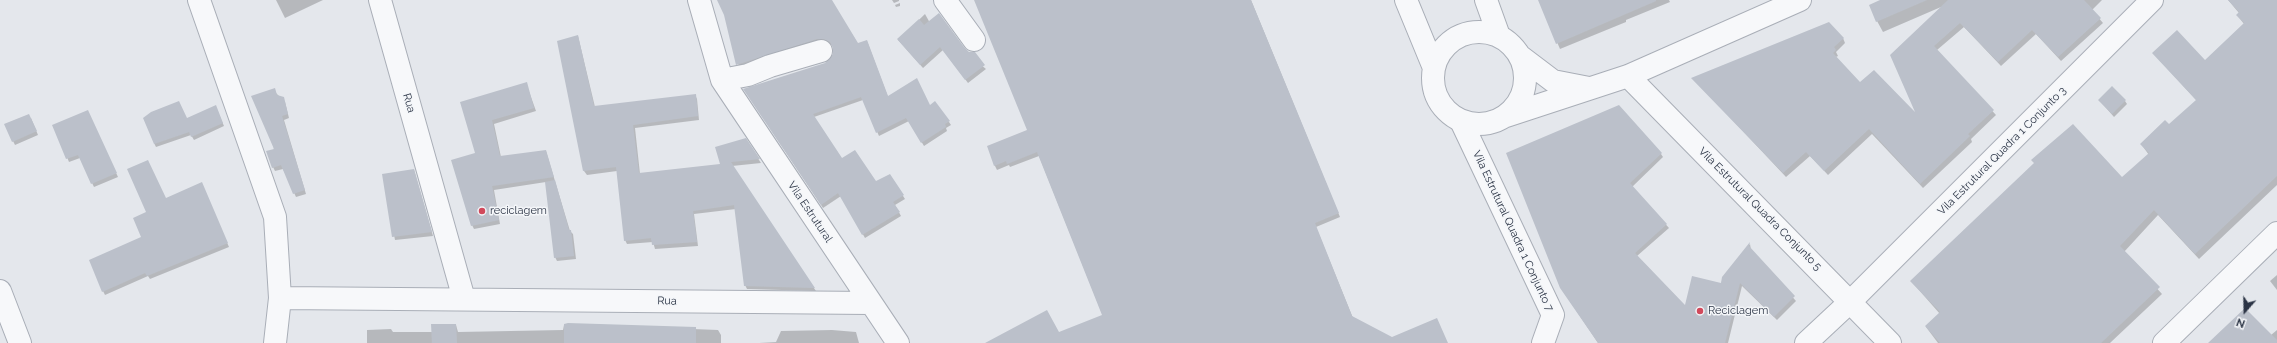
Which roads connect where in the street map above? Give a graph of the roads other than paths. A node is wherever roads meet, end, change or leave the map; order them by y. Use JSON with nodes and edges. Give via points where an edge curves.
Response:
{"nodes":[{"id":1,"x":199,"y":0,"type":"edge"},
{"id":2,"x":380,"y":0,"type":"edge"},
{"id":3,"x":698,"y":0,"type":"edge"},
{"id":4,"x":945,"y":0,"type":"edge"},
{"id":5,"x":1406,"y":0,"type":"edge"},
{"id":6,"x":1486,"y":0,"type":"edge"},
{"id":7,"x":1800,"y":0,"type":"edge"},
{"id":8,"x":2152,"y":0,"type":"edge"},
{"id":9,"x":1499,"y":36,"type":"junction"},
{"id":10,"x":974,"y":40,"type":"dead end"},
{"id":11,"x":821,"y":51,"type":"dead end"},
{"id":12,"x":1520,"y":56,"type":"junction"},
{"id":13,"x":1434,"y":68,"type":"junction"},
{"id":14,"x":1628,"y":76,"type":"junction"},
{"id":15,"x":722,"y":80,"type":"junction"},
{"id":16,"x":1590,"y":88,"type":"junction"},
{"id":17,"x":1506,"y":116,"type":"junction"},
{"id":18,"x":1461,"y":121,"type":"junction"},
{"id":19,"x":2277,"y":233,"type":"edge"},
{"id":20,"x":0,"y":291,"type":"edge"},
{"id":21,"x":280,"y":298,"type":"junction"},
{"id":22,"x":464,"y":299,"type":"junction"},
{"id":23,"x":1851,"y":301,"type":"junction"},
{"id":24,"x":871,"y":303,"type":"junction"},
{"id":25,"x":20,"y":343,"type":"edge"},
{"id":26,"x":275,"y":343,"type":"edge"},
{"id":27,"x":898,"y":343,"type":"edge"},
{"id":28,"x":1544,"y":343,"type":"edge"},
{"id":29,"x":1806,"y":343,"type":"edge"},
{"id":30,"x":1890,"y":343,"type":"edge"},
{"id":31,"x":2164,"y":343,"type":"edge"}],
"edges":[{"from":1,"to":21,"type":"street","via":[[276,217]]},
{"from":2,"to":22,"type":"street","name":"Rua"},
{"from":3,"to":15,"type":"street","name":"Vila Estrutural"},
{"from":4,"to":10,"type":"street"},
{"from":5,"to":13,"type":"street"},
{"from":6,"to":9,"type":"street"},
{"from":7,"to":14,"type":"street"},
{"from":8,"to":23,"type":"street","name":"Vila Estrutural Quadra 1 Conjunto 3"},
{"from":9,"to":12,"type":"street","via":[[1511,44]]},
{"from":9,"to":13,"type":"street","via":[[1479,32],[1459,36],[1442,49]]},
{"from":11,"to":15,"type":"street","via":[[748,75]]},
{"from":12,"to":16,"type":"street","via":[[1553,81]]},
{"from":12,"to":17,"type":"street","via":[[1526,72],[1525,89],[1518,104]]},
{"from":13,"to":18,"type":"street","via":[[1433,84],[1438,100],[1448,112]]},
{"from":14,"to":16,"type":"street"},
{"from":14,"to":23,"type":"street","name":"Vila Estrutural Quadra Conjunto 5"},
{"from":15,"to":24,"type":"street","name":"Vila Estrutural"},
{"from":16,"to":17,"type":"street"},
{"from":17,"to":18,"type":"street","via":[[1484,124]]},
{"from":18,"to":28,"type":"street","name":"Vila Estrutural Quadra 1 Conjunto 7","via":[[1553,315]]},
{"from":19,"to":31,"type":"street"},
{"from":20,"to":25,"type":"street"},
{"from":21,"to":22,"type":"street","name":"Rua"},
{"from":21,"to":26,"type":"street"},
{"from":22,"to":24,"type":"street","name":"Rua"},
{"from":23,"to":29,"type":"street","name":"Vila Estrutural Quadra 1 Conjunto 3"},
{"from":23,"to":30,"type":"street","name":"Vila Estrutural Quadra Conjunto 5"},
{"from":24,"to":27,"type":"street","name":"Vila Estrutural"}]}
